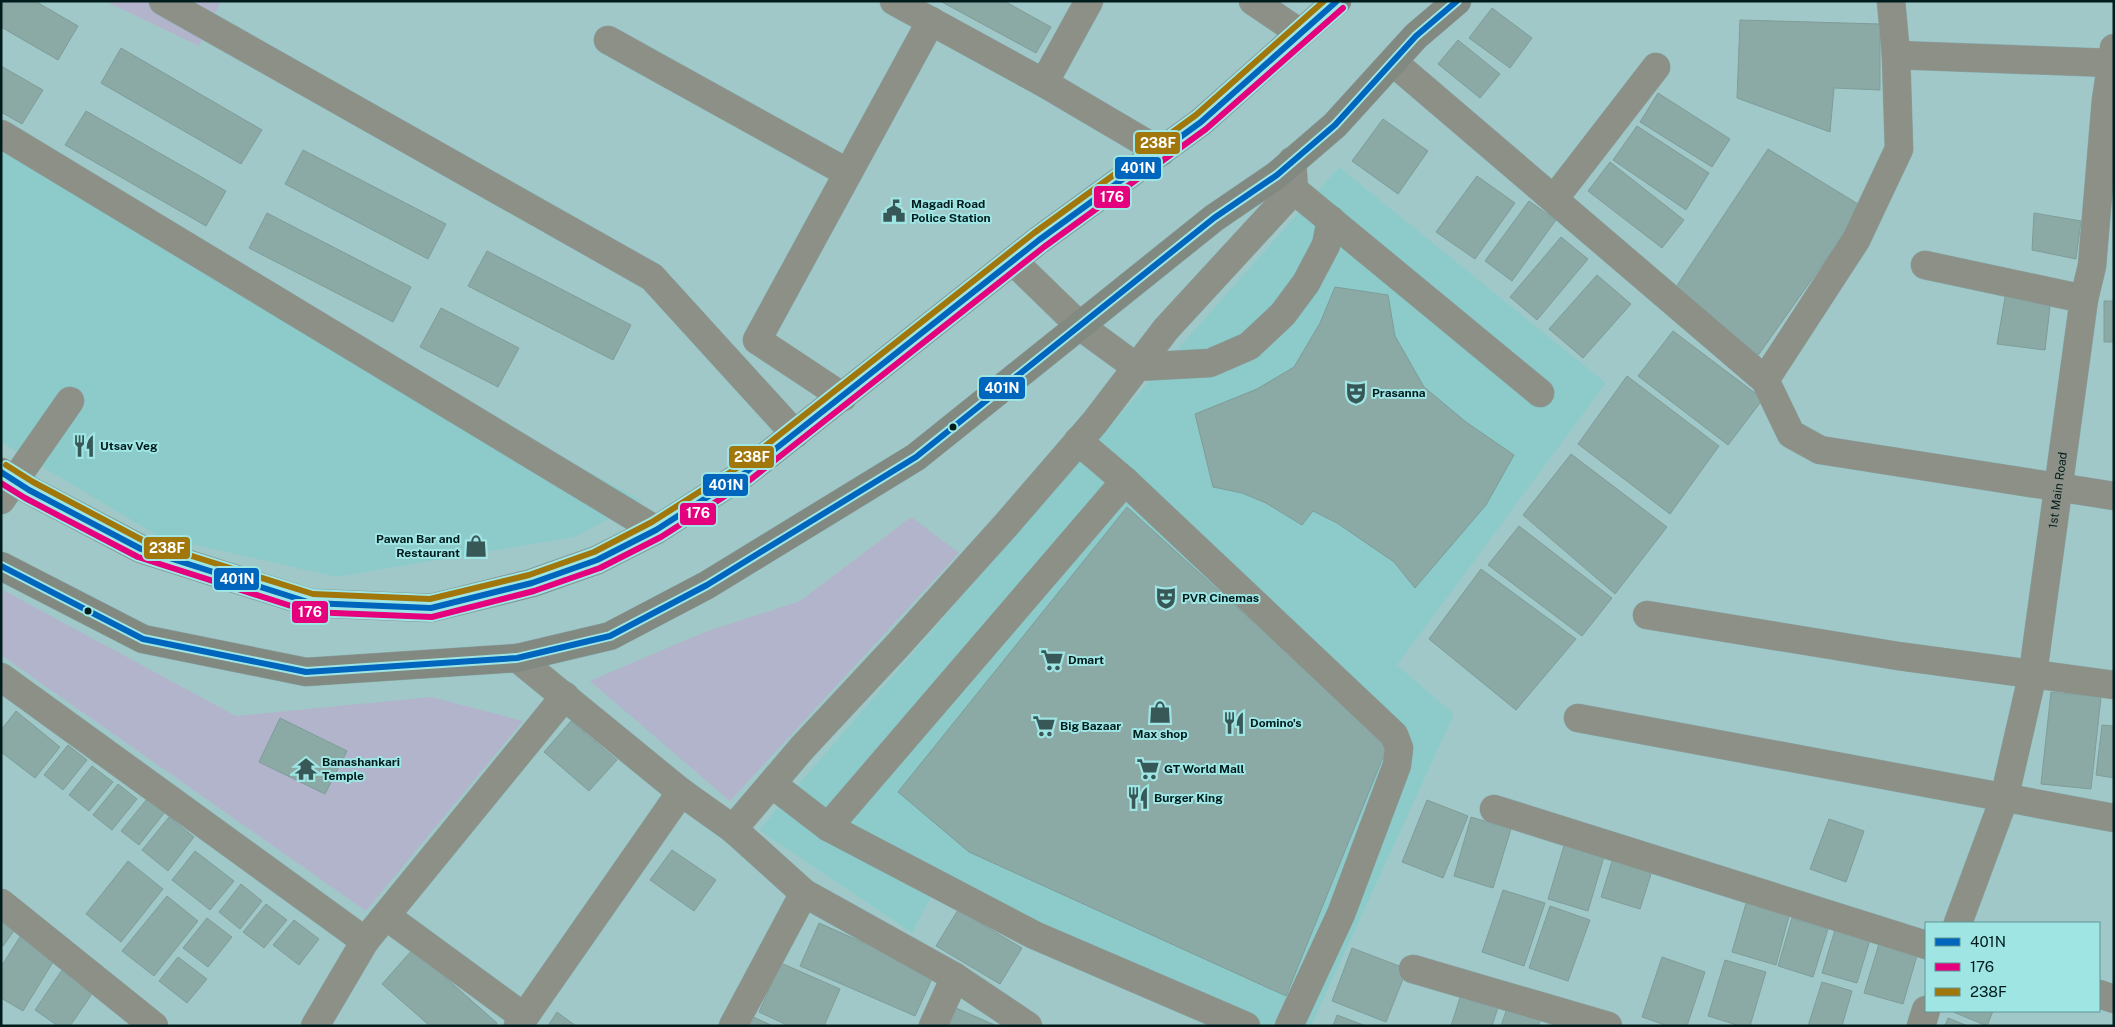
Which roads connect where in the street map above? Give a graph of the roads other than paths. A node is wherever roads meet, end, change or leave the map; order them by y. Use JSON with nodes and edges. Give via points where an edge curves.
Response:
{"nodes":[{"id":1,"x":163,"y":1,"type":"edge"},
{"id":2,"x":894,"y":1,"type":"edge"},
{"id":3,"x":1254,"y":1,"type":"edge"},
{"id":4,"x":1337,"y":1,"type":"edge"},
{"id":5,"x":1457,"y":1,"type":"edge"},
{"id":6,"x":1891,"y":1,"type":"edge"},
{"id":7,"x":1080,"y":5,"type":"edge"},
{"id":8,"x":931,"y":21,"type":"junction"},
{"id":9,"x":1300,"y":33,"type":"junction"},
{"id":10,"x":608,"y":40,"type":"dead end"},
{"id":11,"x":1896,"y":55,"type":"junction"},
{"id":12,"x":2112,"y":56,"type":"edge"},
{"id":13,"x":1393,"y":62,"type":"junction"},
{"id":14,"x":1656,"y":67,"type":"dead end"},
{"id":15,"x":1044,"y":83,"type":"junction"},
{"id":16,"x":1,"y":134,"type":"edge"},
{"id":17,"x":1161,"y":152,"type":"junction"},
{"id":18,"x":1292,"y":161,"type":"junction"},
{"id":19,"x":848,"y":173,"type":"junction"},
{"id":20,"x":1294,"y":190,"type":"junction"},
{"id":21,"x":1554,"y":199,"type":"junction"},
{"id":22,"x":1332,"y":220,"type":"junction"},
{"id":23,"x":1012,"y":261,"type":"junction"},
{"id":24,"x":1925,"y":265,"type":"dead end"},
{"id":25,"x":2103,"y":267,"type":"edge"},
{"id":26,"x":2084,"y":299,"type":"junction"},
{"id":27,"x":1080,"y":326,"type":"junction"},
{"id":28,"x":1136,"y":367,"type":"junction"},
{"id":29,"x":1765,"y":380,"type":"junction"},
{"id":30,"x":1540,"y":393,"type":"dead end"},
{"id":31,"x":843,"y":397,"type":"junction"},
{"id":32,"x":70,"y":401,"type":"dead end"},
{"id":33,"x":795,"y":434,"type":"junction"},
{"id":34,"x":1078,"y":441,"type":"junction"},
{"id":35,"x":1124,"y":481,"type":"junction"},
{"id":36,"x":6,"y":484,"type":"edge"},
{"id":37,"x":2059,"y":488,"type":"junction"},
{"id":38,"x":2114,"y":496,"type":"edge"},
{"id":39,"x":656,"y":530,"type":"junction"},
{"id":40,"x":1,"y":566,"type":"edge"},
{"id":41,"x":1647,"y":615,"type":"dead end"},
{"id":42,"x":517,"y":658,"type":"junction"},
{"id":43,"x":2033,"y":673,"type":"junction"},
{"id":44,"x":1,"y":677,"type":"edge"},
{"id":45,"x":2114,"y":685,"type":"edge"},
{"id":46,"x":565,"y":696,"type":"junction"},
{"id":47,"x":1578,"y":718,"type":"dead end"},
{"id":48,"x":772,"y":784,"type":"junction"},
{"id":49,"x":681,"y":792,"type":"junction"},
{"id":50,"x":2004,"y":798,"type":"junction"},
{"id":51,"x":1494,"y":810,"type":"dead end"},
{"id":52,"x":2114,"y":818,"type":"edge"},
{"id":53,"x":828,"y":827,"type":"junction"},
{"id":54,"x":733,"y":828,"type":"junction"},
{"id":55,"x":804,"y":893,"type":"junction"},
{"id":56,"x":1,"y":904,"type":"edge"},
{"id":57,"x":386,"y":916,"type":"junction"},
{"id":58,"x":1958,"y":922,"type":"edge"},
{"id":59,"x":365,"y":941,"type":"junction"},
{"id":60,"x":1925,"y":945,"type":"edge"},
{"id":61,"x":1414,"y":969,"type":"dead end"},
{"id":62,"x":955,"y":977,"type":"junction"},
{"id":63,"x":2100,"y":994,"type":"edge"},
{"id":64,"x":2114,"y":998,"type":"edge"},
{"id":65,"x":1925,"y":1012,"type":"edge"},
{"id":66,"x":522,"y":1021,"type":"edge"},
{"id":67,"x":154,"y":1026,"type":"edge"},
{"id":68,"x":315,"y":1026,"type":"edge"},
{"id":69,"x":732,"y":1026,"type":"edge"},
{"id":70,"x":933,"y":1026,"type":"edge"},
{"id":71,"x":1028,"y":1026,"type":"edge"},
{"id":72,"x":1246,"y":1026,"type":"edge"},
{"id":73,"x":1290,"y":1026,"type":"edge"},
{"id":74,"x":1608,"y":1026,"type":"edge"},
{"id":75,"x":1921,"y":1026,"type":"edge"}],
"edges":[{"from":1,"to":33,"type":"street","via":[[652,277]]},
{"from":2,"to":8,"type":"street"},
{"from":3,"to":9,"type":"street"},
{"from":4,"to":9,"type":"main road"},
{"from":5,"to":13,"type":"main road","via":[[1416,36]]},
{"from":6,"to":11,"type":"street"},
{"from":7,"to":15,"type":"street"},
{"from":8,"to":15,"type":"street"},
{"from":8,"to":19,"type":"street"},
{"from":9,"to":17,"type":"main road","via":[[1201,122]]},
{"from":10,"to":19,"type":"street"},
{"from":11,"to":12,"type":"street"},
{"from":11,"to":29,"type":"street","via":[[1899,149],[1856,240]]},
{"from":12,"to":25,"type":"street","name":"1st Main Road","via":[[2106,100]]},
{"from":13,"to":18,"type":"main road","via":[[1335,125]]},
{"from":13,"to":21,"type":"street"},
{"from":14,"to":21,"type":"street"},
{"from":15,"to":17,"type":"street"},
{"from":16,"to":39,"type":"street"},
{"from":17,"to":23,"type":"main road"},
{"from":18,"to":20,"type":"street"},
{"from":18,"to":27,"type":"main road","via":[[1214,218]]},
{"from":19,"to":31,"type":"street","via":[[758,340]]},
{"from":20,"to":22,"type":"street"},
{"from":20,"to":28,"type":"street","via":[[1166,328]]},
{"from":21,"to":29,"type":"street"},
{"from":22,"to":28,"type":"street","via":[[1326,245],[1306,283],[1283,314],[1250,346],[1210,363]]},
{"from":22,"to":30,"type":"street"},
{"from":23,"to":27,"type":"street"},
{"from":23,"to":31,"type":"main road"},
{"from":24,"to":26,"type":"street"},
{"from":25,"to":26,"type":"street","name":"1st Main Road"},
{"from":26,"to":37,"type":"street","name":"1st Main Road"},
{"from":27,"to":28,"type":"street"},
{"from":27,"to":42,"type":"main road","via":[[916,457],[707,585],[610,636]]},
{"from":28,"to":34,"type":"street"},
{"from":29,"to":37,"type":"street","via":[[1791,434],[1820,450]]},
{"from":31,"to":33,"type":"main road"},
{"from":32,"to":36,"type":"street"},
{"from":33,"to":39,"type":"main road","via":[[745,473]]},
{"from":34,"to":35,"type":"street"},
{"from":34,"to":48,"type":"street"},
{"from":35,"to":53,"type":"street"},
{"from":35,"to":73,"type":"street","via":[[1394,734],[1399,748],[1341,914]]},
{"from":36,"to":39,"type":"main road","via":[[29,490],[141,549],[311,603],[431,608],[532,583],[598,560]]},
{"from":37,"to":38,"type":"street"},
{"from":37,"to":43,"type":"street","name":"1st Main Road"},
{"from":40,"to":42,"type":"main road","via":[[143,639],[306,672]]},
{"from":41,"to":43,"type":"street","via":[[1898,656]]},
{"from":42,"to":46,"type":"street"},
{"from":43,"to":45,"type":"street"},
{"from":43,"to":50,"type":"street","name":"1st Main Road"},
{"from":44,"to":59,"type":"street"},
{"from":46,"to":49,"type":"street"},
{"from":46,"to":57,"type":"street"},
{"from":47,"to":50,"type":"street"},
{"from":48,"to":53,"type":"street"},
{"from":48,"to":54,"type":"street"},
{"from":49,"to":54,"type":"street"},
{"from":49,"to":66,"type":"street"},
{"from":50,"to":52,"type":"street"},
{"from":50,"to":58,"type":"street","name":"1st Main Road"},
{"from":51,"to":60,"type":"street"},
{"from":53,"to":72,"type":"street","via":[[1034,935]]},
{"from":54,"to":55,"type":"street"},
{"from":55,"to":62,"type":"street"},
{"from":55,"to":69,"type":"street"},
{"from":56,"to":67,"type":"street"},
{"from":57,"to":59,"type":"street"},
{"from":57,"to":66,"type":"street"},
{"from":59,"to":68,"type":"street"},
{"from":61,"to":74,"type":"street"},
{"from":62,"to":70,"type":"street"},
{"from":62,"to":71,"type":"street"},
{"from":63,"to":64,"type":"street"},
{"from":65,"to":75,"type":"street"}]}
